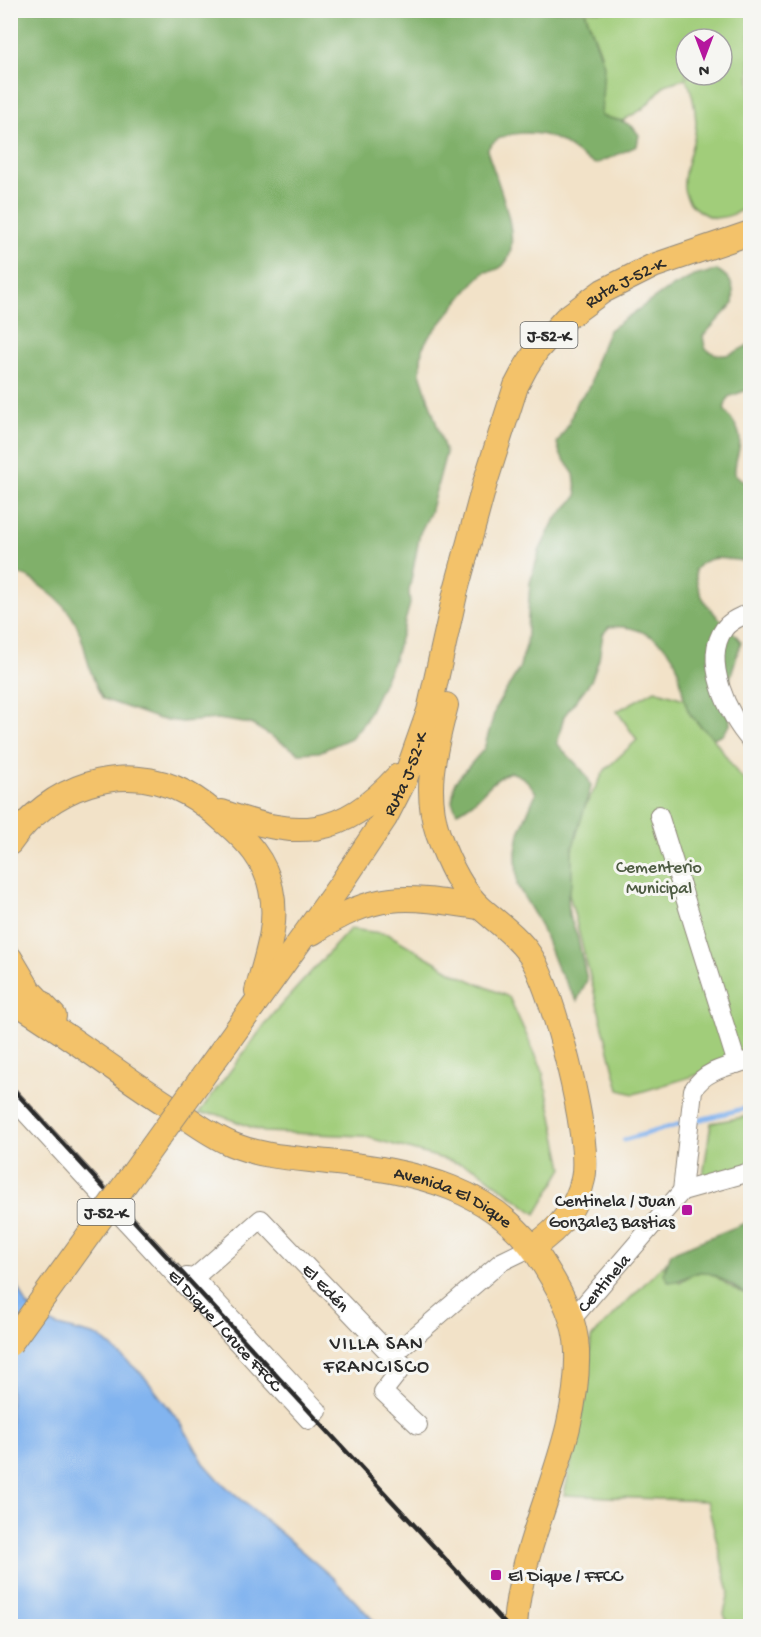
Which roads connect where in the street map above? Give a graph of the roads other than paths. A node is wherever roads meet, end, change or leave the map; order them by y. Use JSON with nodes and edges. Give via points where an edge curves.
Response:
{"nodes":[{"id":1,"x":750,"y":233,"type":"edge"},
{"id":2,"x":471,"y":530,"type":"junction"},
{"id":3,"x":750,"y":612,"type":"edge"},
{"id":4,"x":750,"y":740,"type":"edge"},
{"id":5,"x":412,"y":761,"type":"junction"},
{"id":6,"x":210,"y":808,"type":"junction"},
{"id":7,"x":659,"y":815,"type":"dead end"},
{"id":8,"x":10,"y":843,"type":"edge"},
{"id":9,"x":480,"y":907,"type":"junction"},
{"id":10,"x":300,"y":941,"type":"junction"},
{"id":11,"x":10,"y":958,"type":"edge"},
{"id":12,"x":10,"y":985,"type":"edge"},
{"id":13,"x":10,"y":999,"type":"edge"},
{"id":14,"x":252,"y":1008,"type":"junction"},
{"id":15,"x":35,"y":1014,"type":"junction"},
{"id":16,"x":93,"y":1056,"type":"junction"},
{"id":17,"x":744,"y":1062,"type":"edge"},
{"id":18,"x":10,"y":1096,"type":"edge"},
{"id":19,"x":750,"y":1172,"type":"edge"},
{"id":20,"x":682,"y":1191,"type":"junction"},
{"id":21,"x":534,"y":1246,"type":"junction"},
{"id":22,"x":187,"y":1279,"type":"junction"},
{"id":23,"x":572,"y":1319,"type":"junction"},
{"id":24,"x":10,"y":1344,"type":"edge"},
{"id":25,"x":392,"y":1356,"type":"junction"},
{"id":26,"x":418,"y":1425,"type":"dead end"},
{"id":27,"x":515,"y":1626,"type":"edge"}],
"edges":[{"from":1,"to":2,"type":"main road","name":"Ruta J-52-K","number":"J-52-K","via":[[624,279],[583,304],[550,334],[516,386]]},
{"from":2,"to":5,"type":"main road","name":"Ruta J-52-K","number":"J-52-K","via":[[429,711]]},
{"from":2,"to":9,"type":"main road","via":[[463,620],[429,793],[444,850]]},
{"from":3,"to":4,"type":"street","via":[[723,630],[717,666],[728,708]]},
{"from":5,"to":6,"type":"main road","via":[[362,810],[321,827],[292,830],[262,826]]},
{"from":5,"to":10,"type":"main road","name":"Ruta J-52-K","number":"J-52-K","via":[[385,818]]},
{"from":6,"to":8,"type":"main road","via":[[170,786],[138,779],[105,780],[74,789],[44,806]]},
{"from":6,"to":14,"type":"main road","via":[[249,845],[270,886],[273,929]]},
{"from":7,"to":17,"type":"street"},
{"from":9,"to":10,"type":"main road","via":[[418,898],[384,899],[339,915]]},
{"from":9,"to":21,"type":"main road","via":[[529,953],[549,991],[585,1150],[584,1178],[574,1205],[557,1228]]},
{"from":10,"to":14,"type":"main road","name":"Ruta J-52-K","number":"J-52-K"},
{"from":11,"to":16,"type":"main road","via":[[34,996]]},
{"from":12,"to":15,"type":"street"},
{"from":13,"to":15,"type":"main road","name":"Avenida El Dique"},
{"from":14,"to":24,"type":"main road","name":"Ruta J-52-K","number":"J-52-K","bridge":true},
{"from":15,"to":16,"type":"main road","name":"Avenida El Dique"},
{"from":16,"to":21,"type":"main road","name":"Avenida El Dique","via":[[232,1144],[278,1157],[385,1169],[435,1181],[483,1203]]},
{"from":17,"to":20,"type":"street","via":[[709,1074],[693,1090]]},
{"from":18,"to":22,"type":"street","name":"El Dique / Cruce FFCC"},
{"from":19,"to":20,"type":"street"},
{"from":20,"to":23,"type":"street","name":"Centinela"},
{"from":21,"to":23,"type":"main road","name":"Avenida El Dique"},
{"from":21,"to":25,"type":"street","via":[[501,1262]]},
{"from":22,"to":22,"type":"street","name":"El Dique / Cruce FFCC","via":[[309,1420],[318,1411]]},
{"from":22,"to":25,"type":"street","name":"El Edén","via":[[261,1220]]},
{"from":23,"to":27,"type":"main road","name":"Avenida El Dique","via":[[577,1351],[574,1404],[520,1592]]},
{"from":25,"to":26,"type":"street","via":[[404,1365],[383,1392]]}]}
